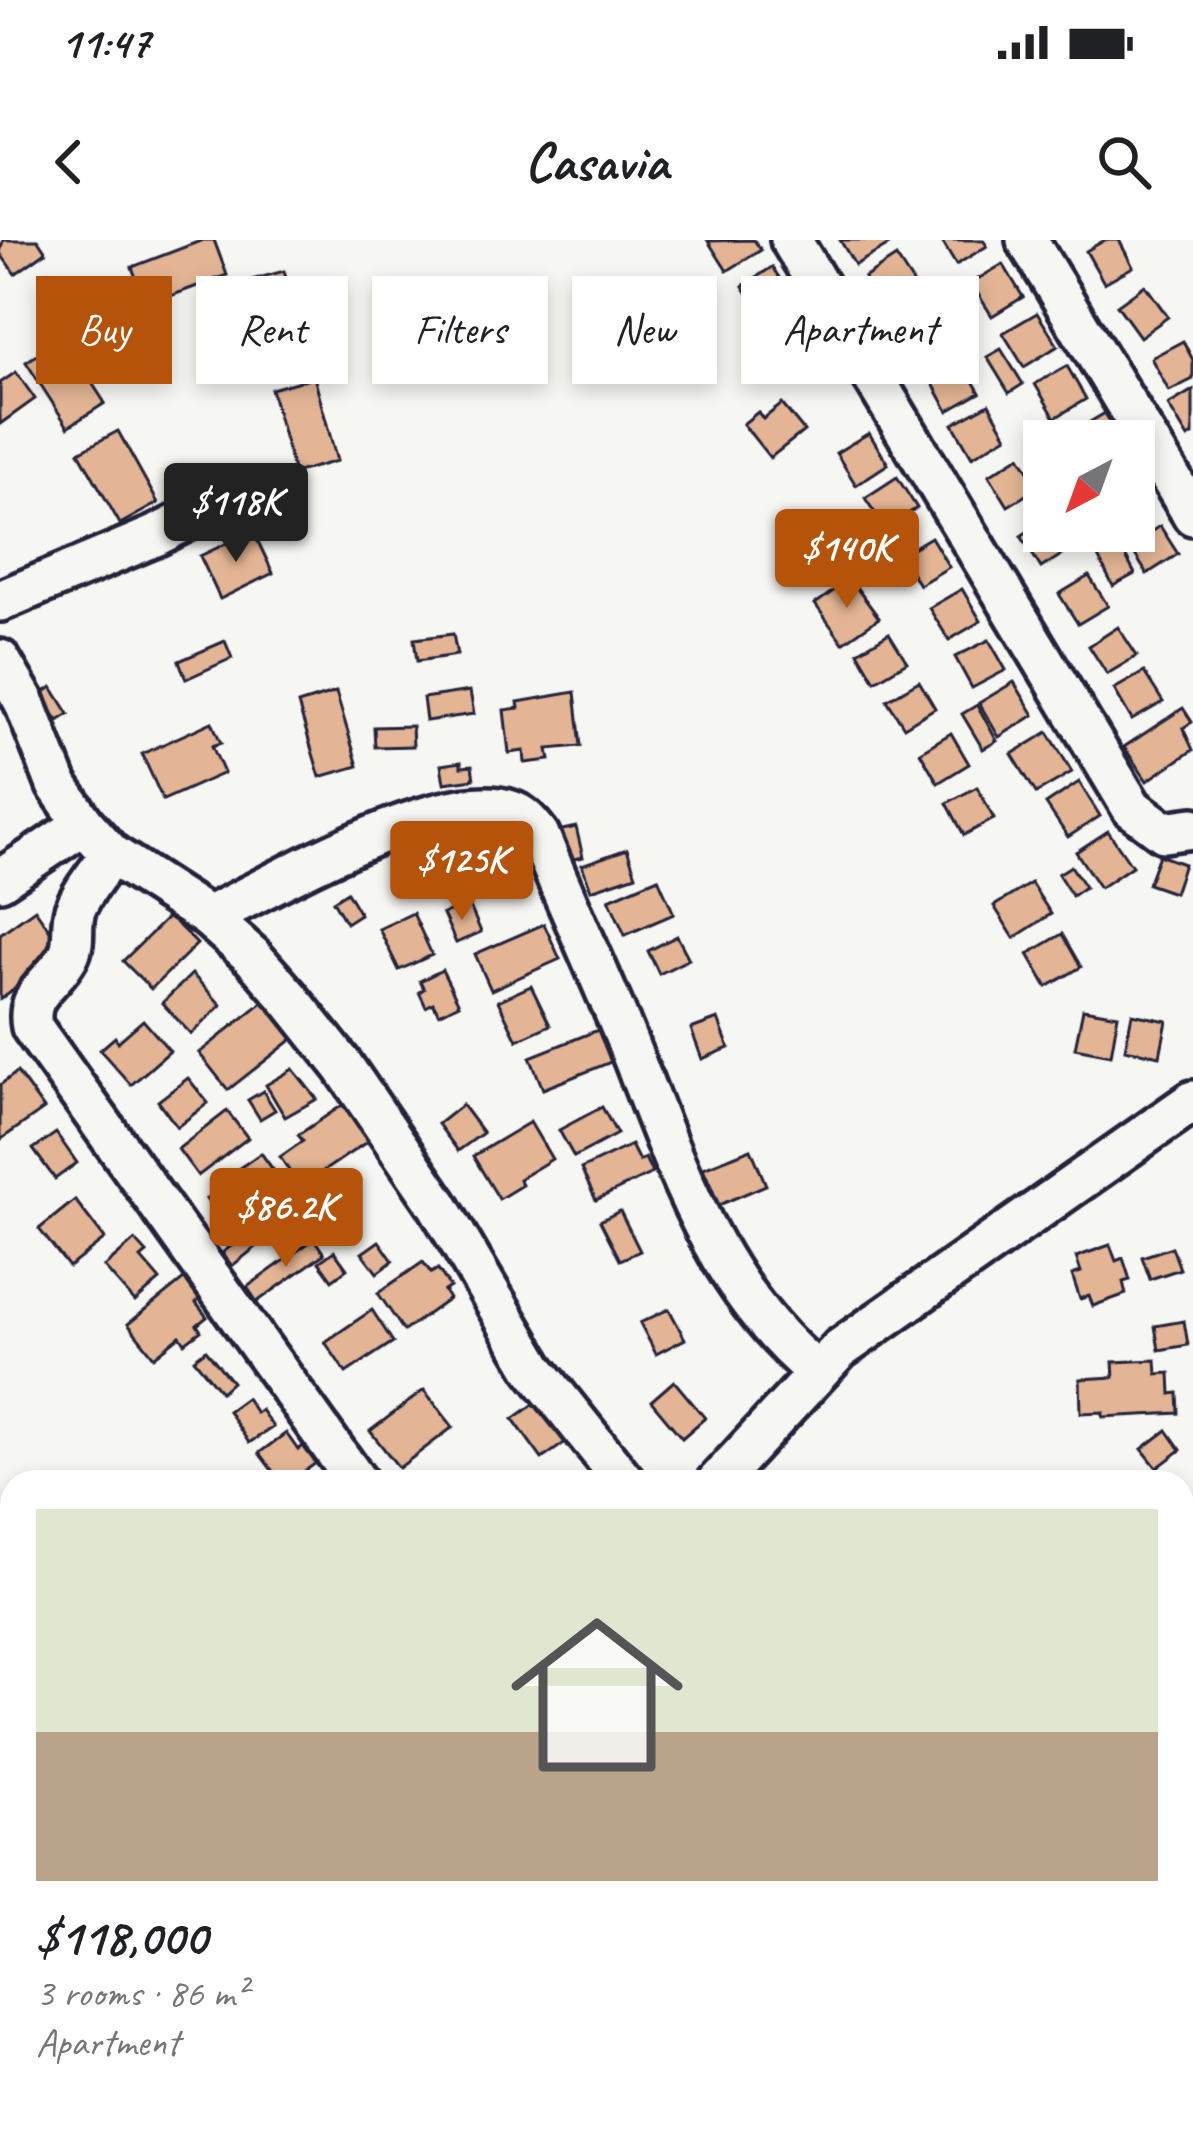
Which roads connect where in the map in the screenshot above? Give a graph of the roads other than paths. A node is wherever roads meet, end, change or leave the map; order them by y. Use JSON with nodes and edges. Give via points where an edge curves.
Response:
{"nodes":[{"id":1,"x":791,"y":240,"type":"edge"},
{"id":2,"x":1028,"y":240,"type":"edge"},
{"id":3,"x":239,"y":494,"type":"dead end"},
{"id":4,"x":1193,"y":514,"type":"edge"},
{"id":5,"x":0,"y":601,"type":"edge"},
{"id":6,"x":0,"y":660,"type":"edge"},
{"id":7,"x":84,"y":824,"type":"junction"},
{"id":8,"x":1193,"y":828,"type":"edge"},
{"id":9,"x":111,"y":854,"type":"junction"},
{"id":10,"x":0,"y":880,"type":"edge"},
{"id":11,"x":208,"y":917,"type":"junction"},
{"id":12,"x":1193,"y":1101,"type":"edge"},
{"id":13,"x":817,"y":1371,"type":"junction"},
{"id":14,"x":348,"y":1470,"type":"edge"},
{"id":15,"x":616,"y":1470,"type":"edge"},
{"id":16,"x":738,"y":1470,"type":"edge"}],
"edges":[{"from":1,"to":8,"type":"street","via":[[1132,808],[1164,832]]},
{"from":2,"to":4,"type":"street"},
{"from":3,"to":5,"type":"street"},
{"from":6,"to":7,"type":"street"},
{"from":7,"to":9,"type":"street"},
{"from":7,"to":10,"type":"street"},
{"from":9,"to":11,"type":"street"},
{"from":9,"to":14,"type":"street","via":[[76,908],[66,961],[34,997],[32,1027]]},
{"from":11,"to":13,"type":"street","via":[[434,813],[510,810],[529,821],[595,963],[681,1184],[754,1309]]},
{"from":11,"to":15,"type":"street","via":[[252,956],[344,1066],[534,1368]]},
{"from":12,"to":13,"type":"street","via":[[865,1329]]},
{"from":13,"to":16,"type":"street"}]}
